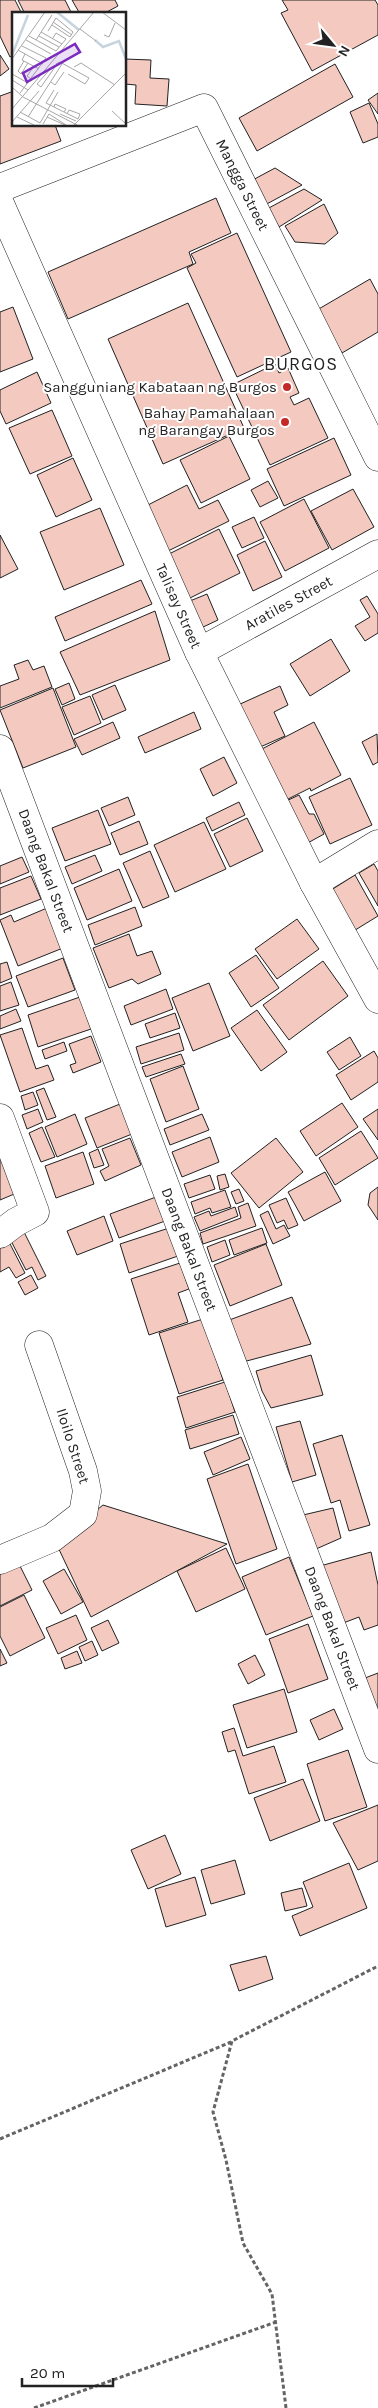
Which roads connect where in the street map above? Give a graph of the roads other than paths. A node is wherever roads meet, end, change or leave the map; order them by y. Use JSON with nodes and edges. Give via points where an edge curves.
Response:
{"nodes":[{"id":1,"x":0,"y":188,"type":"edge"},
{"id":2,"x":0,"y":204,"type":"edge"},
{"id":3,"x":378,"y":457,"type":"edge"},
{"id":4,"x":378,"y":554,"type":"edge"},
{"id":5,"x":200,"y":652,"type":"junction"},
{"id":6,"x":0,"y":749,"type":"edge"},
{"id":7,"x":378,"y":844,"type":"edge"},
{"id":8,"x":314,"y":884,"type":"junction"},
{"id":9,"x":378,"y":999,"type":"edge"},
{"id":10,"x":0,"y":1118,"type":"edge"},
{"id":11,"x":0,"y":1234,"type":"edge"},
{"id":12,"x":39,"y":1345,"type":"dead end"},
{"id":13,"x":0,"y":1560,"type":"edge"},
{"id":14,"x":378,"y":1749,"type":"edge"}],
"edges":[{"from":1,"to":3,"type":"street","name":"Mangga Street","via":[[204,108]]},
{"from":2,"to":5,"type":"street","name":"Talisay Street"},
{"from":4,"to":5,"type":"street","name":"Aratiles Street"},
{"from":5,"to":8,"type":"street","name":"Talisay Street"},
{"from":6,"to":14,"type":"street","name":"Daang Bakal Street"},
{"from":7,"to":8,"type":"street"},
{"from":8,"to":9,"type":"street","name":"Talisay Street"},
{"from":10,"to":11,"type":"street","via":[[34,1212]]},
{"from":12,"to":13,"type":"street","name":"Iloilo Street","via":[[83,1471],[87,1491],[83,1514],[52,1538]]}]}
